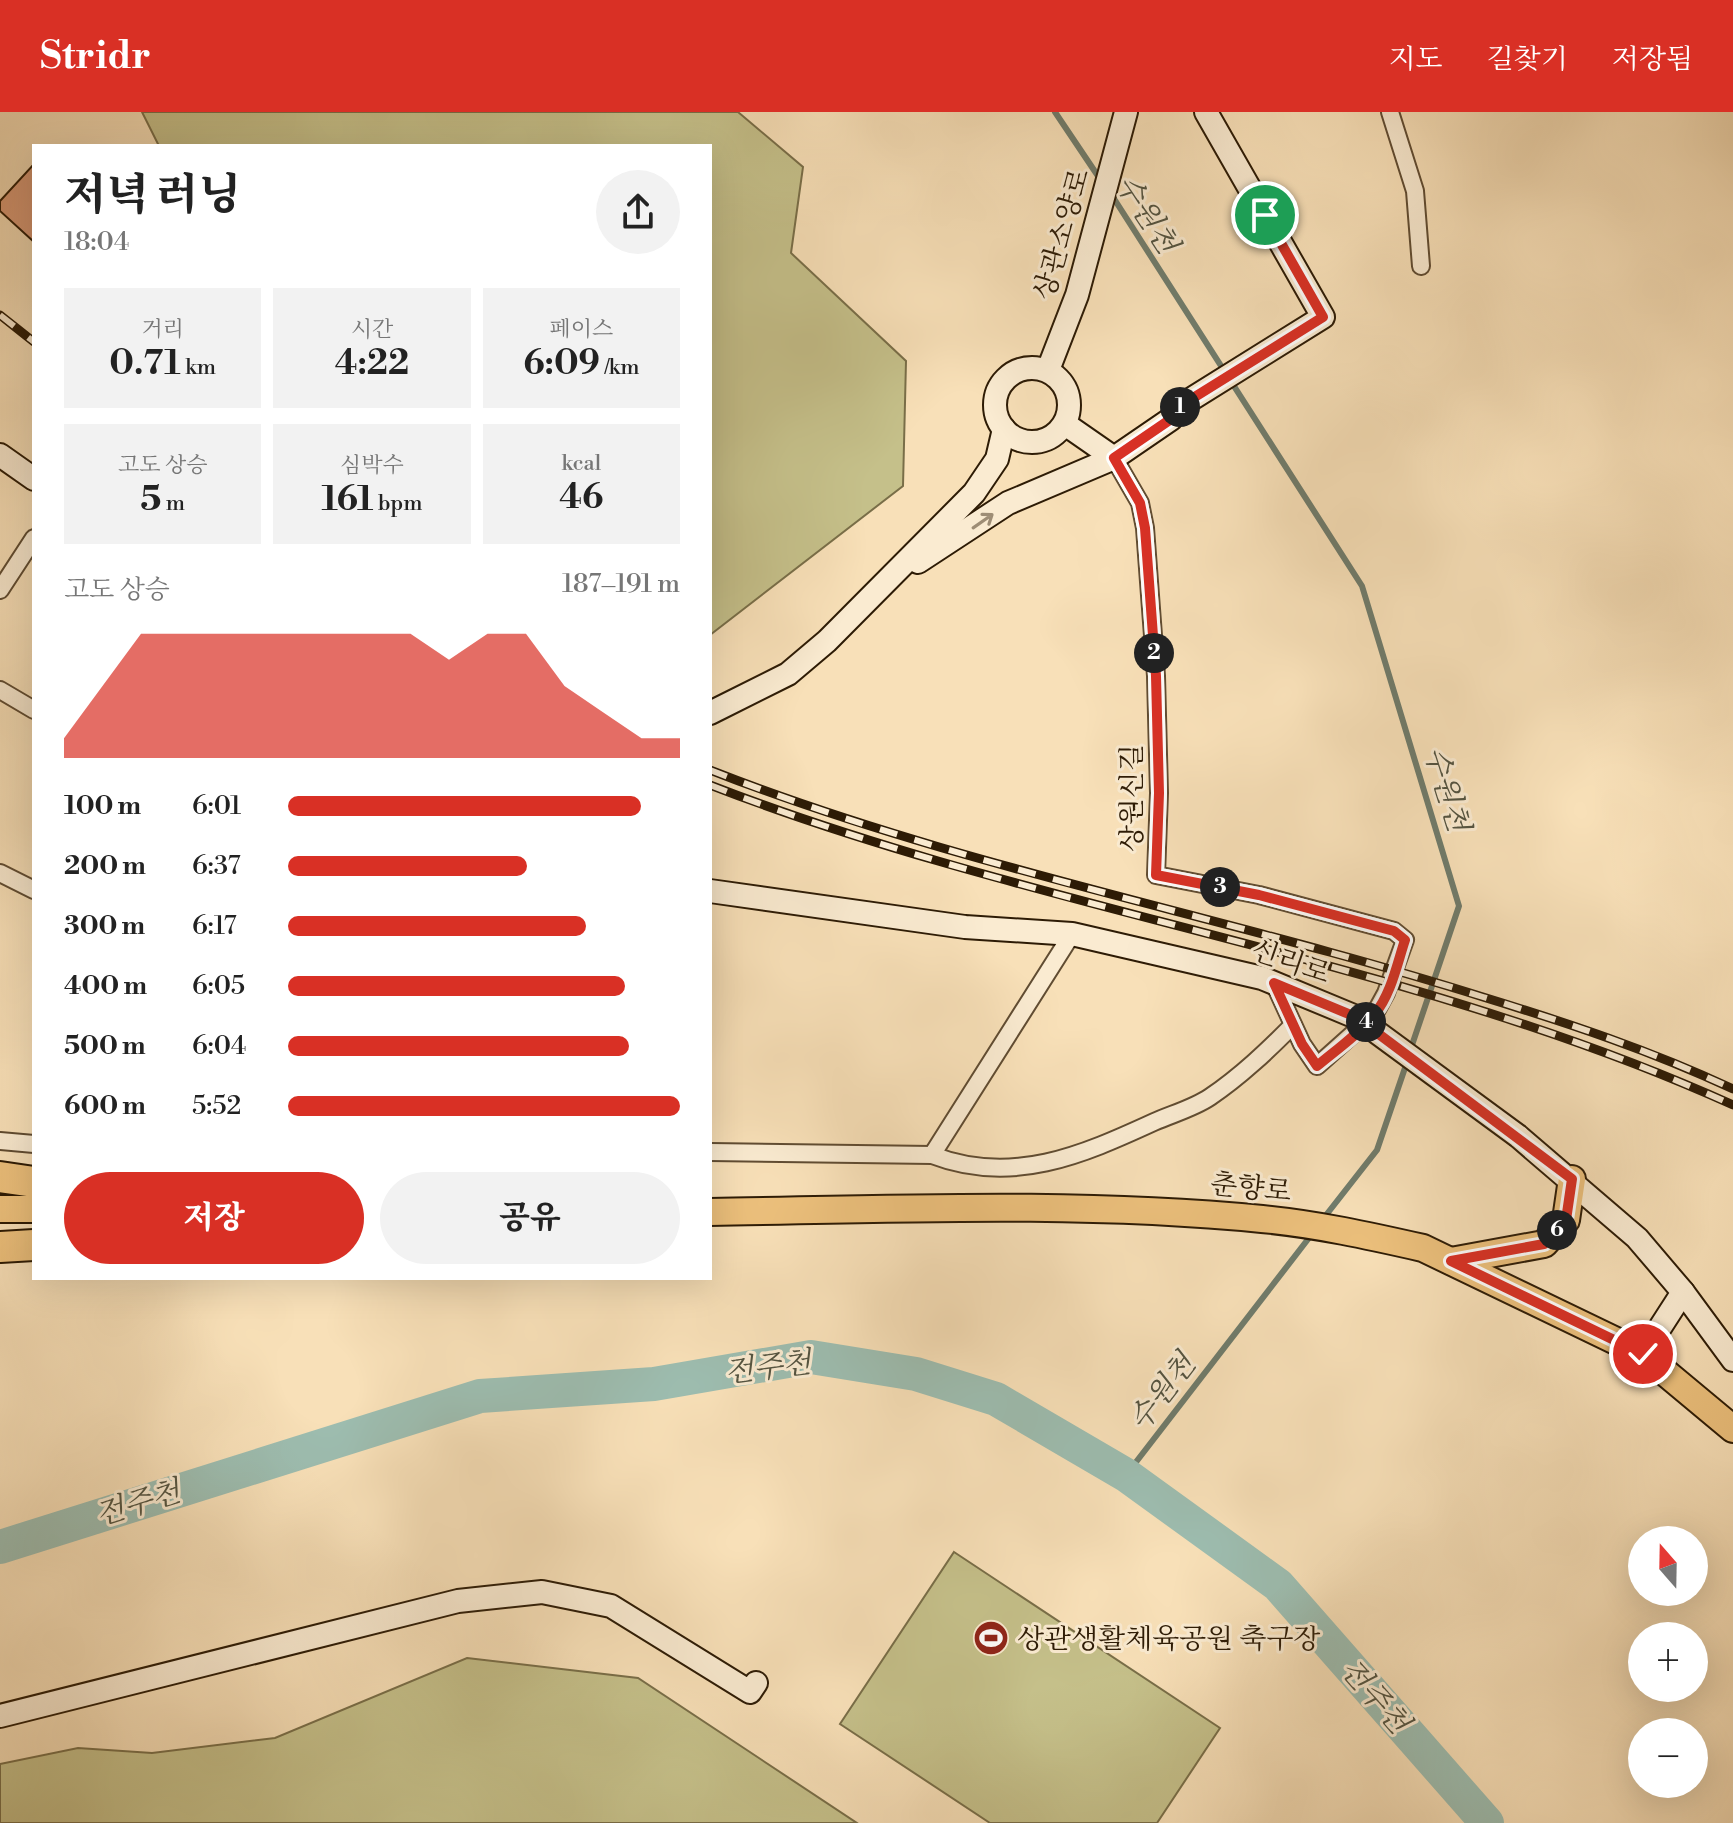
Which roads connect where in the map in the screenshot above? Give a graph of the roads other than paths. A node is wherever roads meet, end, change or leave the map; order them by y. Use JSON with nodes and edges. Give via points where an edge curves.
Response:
{"nodes":[{"id":1,"x":1126,"y":112,"type":"edge"},
{"id":2,"x":1206,"y":112,"type":"edge"},
{"id":3,"x":1390,"y":112,"type":"edge"},
{"id":4,"x":1421,"y":266,"type":"dead end"},
{"id":5,"x":1048,"y":370,"type":"junction"},
{"id":6,"x":1065,"y":424,"type":"junction"},
{"id":7,"x":1004,"y":429,"type":"junction"},
{"id":8,"x":0,"y":455,"type":"edge"},
{"id":9,"x":1114,"y":458,"type":"junction"},
{"id":10,"x":32,"y":478,"type":"edge"},
{"id":11,"x":32,"y":541,"type":"edge"},
{"id":12,"x":893,"y":577,"type":"junction"},
{"id":13,"x":0,"y":590,"type":"edge"},
{"id":14,"x":0,"y":690,"type":"edge"},
{"id":15,"x":32,"y":709,"type":"edge"},
{"id":16,"x":712,"y":712,"type":"edge"},
{"id":17,"x":0,"y":873,"type":"edge"},
{"id":18,"x":32,"y":889,"type":"edge"},
{"id":19,"x":712,"y":891,"type":"edge"},
{"id":20,"x":1072,"y":934,"type":"junction"},
{"id":21,"x":1274,"y":983,"type":"junction"},
{"id":22,"x":1293,"y":1025,"type":"junction"},
{"id":23,"x":0,"y":1141,"type":"edge"},
{"id":24,"x":32,"y":1144,"type":"edge"},
{"id":25,"x":712,"y":1152,"type":"edge"},
{"id":26,"x":932,"y":1155,"type":"junction"},
{"id":27,"x":0,"y":1177,"type":"edge"},
{"id":28,"x":1572,"y":1179,"type":"junction"},
{"id":29,"x":32,"y":1182,"type":"edge"},
{"id":30,"x":0,"y":1209,"type":"edge"},
{"id":31,"x":32,"y":1209,"type":"edge"},
{"id":32,"x":712,"y":1212,"type":"edge"},
{"id":33,"x":32,"y":1245,"type":"edge"},
{"id":34,"x":0,"y":1247,"type":"edge"},
{"id":35,"x":1451,"y":1261,"type":"junction"},
{"id":36,"x":1683,"y":1292,"type":"junction"},
{"id":37,"x":1643,"y":1354,"type":"junction"},
{"id":38,"x":1733,"y":1360,"type":"edge"},
{"id":39,"x":1733,"y":1429,"type":"edge"},
{"id":40,"x":756,"y":1683,"type":"dead end"},
{"id":41,"x":0,"y":1716,"type":"edge"}],
"edges":[{"from":1,"to":5,"type":"main road","name":"상관소양로","via":[[1077,295]]},
{"from":2,"to":9,"type":"main road","via":[[1323,317],[1177,408],[1171,419]]},
{"from":3,"to":4,"type":"street","via":[[1415,191]]},
{"from":5,"to":6,"type":"main road","via":[[1070,397]]},
{"from":5,"to":7,"type":"main road","via":[[1017,370],[1007,377],[995,403]]},
{"from":6,"to":7,"type":"main road","via":[[1042,441],[1026,442]]},
{"from":6,"to":9,"type":"main road"},
{"from":7,"to":12,"type":"main road","via":[[997,459],[974,493]]},
{"from":8,"to":10,"type":"main road"},
{"from":12,"to":9,"type":"main road","one_way":true,"via":[[1008,503]]},
{"from":9,"to":22,"type":"street","name":"상원신길","via":[[1140,503],[1145,528],[1157,705],[1156,875],[1259,895],[1394,931],[1405,940],[1374,1015],[1317,1066]]},
{"from":11,"to":13,"type":"street"},
{"from":12,"to":16,"type":"main road","via":[[788,674]]},
{"from":14,"to":15,"type":"street"},
{"from":17,"to":18,"type":"street"},
{"from":19,"to":20,"type":"main road","name":"신리로","via":[[965,927]]},
{"from":20,"to":21,"type":"main road","name":"신리로"},
{"from":20,"to":26,"type":"street"},
{"from":21,"to":22,"type":"street","name":"상원신길"},
{"from":21,"to":28,"type":"main road","name":"신리로","bridge":true,"via":[[1356,1017]]},
{"from":22,"to":26,"type":"street","via":[[1251,1066],[1207,1098],[1107,1146],[1026,1167],[963,1166]]},
{"from":23,"to":24,"type":"street"},
{"from":25,"to":26,"type":"street"},
{"from":27,"to":29,"type":"highway"},
{"from":28,"to":35,"type":"main road","via":[[1566,1220],[1544,1244]]},
{"from":28,"to":36,"type":"main road","name":"신리로","via":[[1637,1238]]},
{"from":30,"to":31,"type":"main road"},
{"from":32,"to":35,"type":"main road","name":"춘향로","via":[[996,1207],[1263,1219],[1423,1248]]},
{"from":33,"to":34,"type":"highway"},
{"from":35,"to":37,"type":"main road","name":"춘향로"},
{"from":36,"to":37,"type":"main road"},
{"from":36,"to":38,"type":"main road","name":"신리로"},
{"from":37,"to":39,"type":"main road","name":"춘향로"},
{"from":40,"to":41,"type":"main road","via":[[750,1692],[611,1606],[542,1592],[458,1601]]}]}
